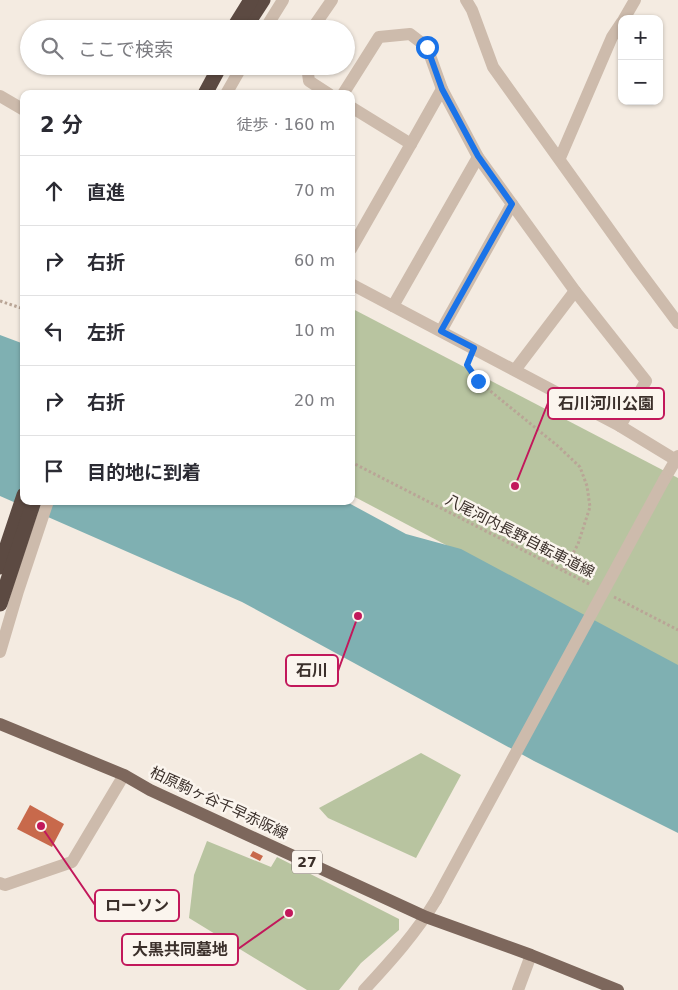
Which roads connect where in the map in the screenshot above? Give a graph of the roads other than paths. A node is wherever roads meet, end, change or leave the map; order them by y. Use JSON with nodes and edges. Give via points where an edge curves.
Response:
{"nodes":[{"id":1,"x":251,"y":0,"type":"edge"},
{"id":2,"x":263,"y":0,"type":"edge"},
{"id":3,"x":283,"y":0,"type":"edge"},
{"id":4,"x":332,"y":0,"type":"edge"},
{"id":5,"x":466,"y":0,"type":"edge"},
{"id":6,"x":635,"y":0,"type":"edge"},
{"id":7,"x":626,"y":15,"type":"edge"},
{"id":8,"x":239,"y":20,"type":"edge"},
{"id":9,"x":243,"y":20,"type":"edge"},
{"id":10,"x":250,"y":20,"type":"edge"},
{"id":11,"x":271,"y":20,"type":"edge"},
{"id":12,"x":318,"y":20,"type":"edge"},
{"id":13,"x":618,"y":28,"type":"edge"},
{"id":14,"x":204,"y":75,"type":"edge"},
{"id":15,"x":217,"y":75,"type":"edge"},
{"id":16,"x":219,"y":75,"type":"edge"},
{"id":17,"x":237,"y":75,"type":"edge"},
{"id":18,"x":308,"y":75,"type":"edge"},
{"id":19,"x":355,"y":75,"type":"edge"},
{"id":20,"x":355,"y":75,"type":"edge"},
{"id":21,"x":442,"y":89,"type":"junction"},
{"id":22,"x":195,"y":90,"type":"edge"},
{"id":23,"x":207,"y":90,"type":"edge"},
{"id":24,"x":214,"y":90,"type":"edge"},
{"id":25,"x":228,"y":90,"type":"edge"},
{"id":26,"x":323,"y":90,"type":"edge"},
{"id":27,"x":346,"y":90,"type":"edge"},
{"id":28,"x":0,"y":96,"type":"edge"},
{"id":29,"x":20,"y":108,"type":"edge"},
{"id":30,"x":355,"y":109,"type":"edge"},
{"id":31,"x":411,"y":144,"type":"junction"},
{"id":32,"x":478,"y":156,"type":"junction"},
{"id":33,"x":560,"y":158,"type":"junction"},
{"id":34,"x":512,"y":204,"type":"junction"},
{"id":35,"x":355,"y":242,"type":"edge"},
{"id":36,"x":355,"y":286,"type":"edge"},
{"id":37,"x":575,"y":291,"type":"junction"},
{"id":38,"x":393,"y":306,"type":"junction"},
{"id":39,"x":678,"y":323,"type":"edge"},
{"id":40,"x":441,"y":331,"type":"junction"},
{"id":41,"x":515,"y":370,"type":"junction"},
{"id":42,"x":620,"y":426,"type":"junction"},
{"id":43,"x":676,"y":463,"type":"edge"},
{"id":44,"x":21,"y":505,"type":"edge"},
{"id":45,"x":33,"y":505,"type":"edge"},
{"id":46,"x":47,"y":505,"type":"edge"},
{"id":47,"x":0,"y":567,"type":"edge"},
{"id":48,"x":0,"y":604,"type":"edge"},
{"id":49,"x":0,"y":652,"type":"edge"},
{"id":50,"x":0,"y":724,"type":"edge"},
{"id":51,"x":124,"y":775,"type":"junction"},
{"id":52,"x":0,"y":883,"type":"edge"},
{"id":53,"x":426,"y":917,"type":"junction"},
{"id":54,"x":531,"y":955,"type":"junction"},
{"id":55,"x":364,"y":990,"type":"edge"},
{"id":56,"x":518,"y":990,"type":"edge"},
{"id":57,"x":618,"y":990,"type":"edge"}],
"edges":[{"from":1,"to":8,"type":"highway","bridge":true},
{"from":1,"to":9,"type":"street"},
{"from":2,"to":10,"type":"highway"},
{"from":3,"to":11,"type":"street"},
{"from":4,"to":12,"type":"street"},
{"from":5,"to":33,"type":"street","via":[[493,66]]},
{"from":6,"to":7,"type":"street"},
{"from":13,"to":33,"type":"street"},
{"from":14,"to":22,"type":"highway"},
{"from":15,"to":23,"type":"highway"},
{"from":16,"to":24,"type":"street"},
{"from":17,"to":25,"type":"street"},
{"from":18,"to":26,"type":"street","via":[[308,81]]},
{"from":19,"to":27,"type":"street"},
{"from":20,"to":21,"type":"street","via":[[379,37],[410,34],[427,47]]},
{"from":21,"to":31,"type":"street"},
{"from":21,"to":32,"type":"street"},
{"from":28,"to":29,"type":"street"},
{"from":30,"to":31,"type":"street"},
{"from":31,"to":35,"type":"street"},
{"from":32,"to":34,"type":"street"},
{"from":32,"to":38,"type":"street"},
{"from":33,"to":39,"type":"street"},
{"from":34,"to":37,"type":"street"},
{"from":34,"to":40,"type":"street"},
{"from":36,"to":38,"type":"street"},
{"from":37,"to":41,"type":"street"},
{"from":37,"to":42,"type":"street","via":[[646,381]]},
{"from":38,"to":40,"type":"street"},
{"from":40,"to":41,"type":"street"},
{"from":41,"to":42,"type":"street"},
{"from":42,"to":43,"type":"street"},
{"from":43,"to":53,"type":"street","bridge":true},
{"from":44,"to":47,"type":"highway"},
{"from":45,"to":48,"type":"highway"},
{"from":46,"to":49,"type":"street"},
{"from":50,"to":51,"type":"main road","name":"柏原駒ヶ谷千早赤阪線","number":"27"},
{"from":51,"to":52,"type":"street","via":[[72,862],[5,885]]},
{"from":51,"to":53,"type":"main road","name":"柏原駒ヶ谷千早赤阪線","number":"27","via":[[150,790]]},
{"from":53,"to":54,"type":"main road","name":"柏原駒ヶ谷千早赤阪線","number":"27"},
{"from":53,"to":55,"type":"street"},
{"from":54,"to":56,"type":"street"},
{"from":54,"to":57,"type":"main road","name":"柏原駒ヶ谷千早赤阪線","number":"27"}]}
